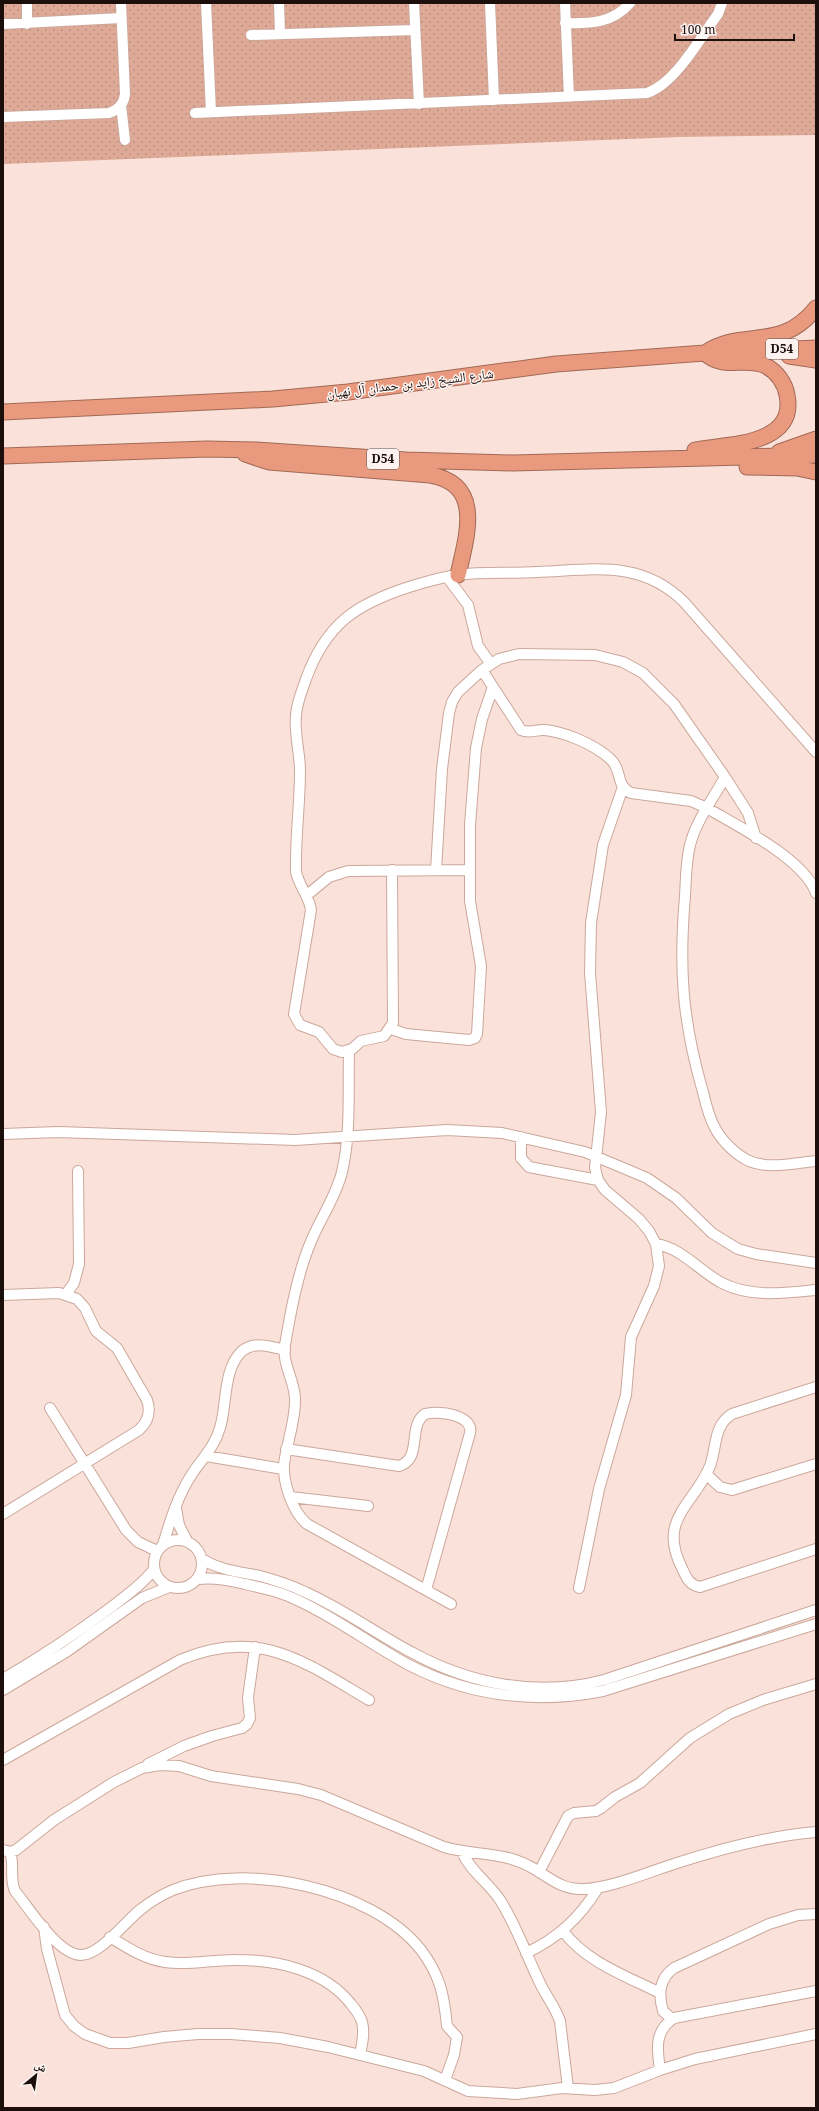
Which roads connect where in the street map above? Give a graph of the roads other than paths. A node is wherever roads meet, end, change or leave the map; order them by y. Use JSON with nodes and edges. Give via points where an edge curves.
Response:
{"nodes":[{"id":1,"x":27,"y":3,"type":"edge"},
{"id":2,"x":121,"y":3,"type":"edge"},
{"id":3,"x":206,"y":3,"type":"edge"},
{"id":4,"x":279,"y":3,"type":"edge"},
{"id":5,"x":414,"y":3,"type":"edge"},
{"id":6,"x":490,"y":3,"type":"edge"},
{"id":7,"x":564,"y":3,"type":"edge"},
{"id":8,"x":630,"y":3,"type":"edge"},
{"id":9,"x":722,"y":3,"type":"edge"},
{"id":10,"x":121,"y":18,"type":"junction"},
{"id":11,"x":565,"y":23,"type":"junction"},
{"id":12,"x":3,"y":24,"type":"edge"},
{"id":13,"x":28,"y":24,"type":"junction"},
{"id":14,"x":415,"y":30,"type":"junction"},
{"id":15,"x":280,"y":34,"type":"junction"},
{"id":16,"x":251,"y":35,"type":"dead end"},
{"id":17,"x":569,"y":97,"type":"junction"},
{"id":18,"x":494,"y":100,"type":"junction"},
{"id":19,"x":419,"y":104,"type":"junction"},
{"id":20,"x":121,"y":105,"type":"junction"},
{"id":21,"x":210,"y":112,"type":"junction"},
{"id":22,"x":195,"y":113,"type":"dead end"},
{"id":23,"x":3,"y":117,"type":"edge"},
{"id":24,"x":125,"y":140,"type":"dead end"},
{"id":25,"x":816,"y":308,"type":"edge"},
{"id":26,"x":816,"y":348,"type":"edge"},
{"id":27,"x":747,"y":351,"type":"junction"},
{"id":28,"x":705,"y":353,"type":"junction"},
{"id":29,"x":816,"y":360,"type":"edge"},
{"id":30,"x":3,"y":412,"type":"edge"},
{"id":31,"x":816,"y":439,"type":"edge"},
{"id":32,"x":237,"y":449,"type":"junction"},
{"id":33,"x":43,"y":454,"type":"junction"},
{"id":34,"x":816,"y":455,"type":"edge"},
{"id":35,"x":3,"y":456,"type":"edge"},
{"id":36,"x":673,"y":457,"type":"junction"},
{"id":37,"x":763,"y":457,"type":"junction"},
{"id":38,"x":3,"y":461,"type":"edge"},
{"id":39,"x":816,"y":472,"type":"edge"},
{"id":40,"x":452,"y":576,"type":"junction"},
{"id":41,"x":491,"y":664,"type":"junction"},
{"id":42,"x":482,"y":670,"type":"junction"},
{"id":43,"x":493,"y":687,"type":"junction"},
{"id":44,"x":816,"y":752,"type":"edge"},
{"id":45,"x":725,"y":777,"type":"junction"},
{"id":46,"x":623,"y":787,"type":"junction"},
{"id":47,"x":707,"y":808,"type":"junction"},
{"id":48,"x":756,"y":838,"type":"junction"},
{"id":49,"x":392,"y":870,"type":"junction"},
{"id":50,"x":436,"y":870,"type":"junction"},
{"id":51,"x":470,"y":870,"type":"junction"},
{"id":52,"x":816,"y":893,"type":"edge"},
{"id":53,"x":307,"y":895,"type":"junction"},
{"id":54,"x":391,"y":1029,"type":"junction"},
{"id":55,"x":349,"y":1051,"type":"junction"},
{"id":56,"x":3,"y":1134,"type":"edge"},
{"id":57,"x":521,"y":1137,"type":"junction"},
{"id":58,"x":346,"y":1138,"type":"junction"},
{"id":59,"x":595,"y":1156,"type":"junction"},
{"id":60,"x":816,"y":1161,"type":"edge"},
{"id":61,"x":78,"y":1170,"type":"dead end"},
{"id":62,"x":598,"y":1180,"type":"junction"},
{"id":63,"x":656,"y":1244,"type":"junction"},
{"id":64,"x":816,"y":1264,"type":"edge"},
{"id":65,"x":816,"y":1290,"type":"edge"},
{"id":66,"x":3,"y":1294,"type":"edge"},
{"id":67,"x":66,"y":1294,"type":"junction"},
{"id":68,"x":285,"y":1350,"type":"junction"},
{"id":69,"x":816,"y":1387,"type":"edge"},
{"id":70,"x":50,"y":1408,"type":"dead end"},
{"id":71,"x":286,"y":1449,"type":"junction"},
{"id":72,"x":206,"y":1456,"type":"junction"},
{"id":73,"x":85,"y":1464,"type":"junction"},
{"id":74,"x":816,"y":1464,"type":"edge"},
{"id":75,"x":283,"y":1469,"type":"junction"},
{"id":76,"x":706,"y":1474,"type":"junction"},
{"id":77,"x":291,"y":1497,"type":"junction"},
{"id":78,"x":368,"y":1506,"type":"dead end"},
{"id":79,"x":176,"y":1508,"type":"junction"},
{"id":80,"x":3,"y":1514,"type":"edge"},
{"id":81,"x":187,"y":1541,"type":"junction"},
{"id":82,"x":160,"y":1548,"type":"junction"},
{"id":83,"x":816,"y":1549,"type":"edge"},
{"id":84,"x":202,"y":1559,"type":"junction"},
{"id":85,"x":154,"y":1569,"type":"junction"},
{"id":86,"x":198,"y":1579,"type":"junction"},
{"id":87,"x":169,"y":1587,"type":"junction"},
{"id":88,"x":579,"y":1588,"type":"dead end"},
{"id":89,"x":426,"y":1590,"type":"junction"},
{"id":90,"x":451,"y":1604,"type":"dead end"},
{"id":91,"x":816,"y":1610,"type":"edge"},
{"id":92,"x":816,"y":1624,"type":"edge"},
{"id":93,"x":255,"y":1647,"type":"junction"},
{"id":94,"x":3,"y":1679,"type":"edge"},
{"id":95,"x":816,"y":1684,"type":"edge"},
{"id":96,"x":3,"y":1690,"type":"edge"},
{"id":97,"x":369,"y":1700,"type":"dead end"},
{"id":98,"x":3,"y":1760,"type":"edge"},
{"id":99,"x":142,"y":1768,"type":"junction"},
{"id":100,"x":816,"y":1832,"type":"edge"},
{"id":101,"x":7,"y":1851,"type":"edge"},
{"id":102,"x":462,"y":1852,"type":"junction"},
{"id":103,"x":540,"y":1872,"type":"junction"},
{"id":104,"x":598,"y":1888,"type":"junction"},
{"id":105,"x":816,"y":1914,"type":"edge"},
{"id":106,"x":44,"y":1927,"type":"junction"},
{"id":107,"x":563,"y":1930,"type":"junction"},
{"id":108,"x":110,"y":1937,"type":"junction"},
{"id":109,"x":526,"y":1953,"type":"junction"},
{"id":110,"x":816,"y":1991,"type":"edge"},
{"id":111,"x":660,"y":1993,"type":"junction"},
{"id":112,"x":672,"y":2020,"type":"junction"},
{"id":113,"x":816,"y":2034,"type":"edge"},
{"id":114,"x":360,"y":2055,"type":"junction"},
{"id":115,"x":660,"y":2070,"type":"junction"},
{"id":116,"x":445,"y":2080,"type":"junction"},
{"id":117,"x":568,"y":2088,"type":"junction"}],
"edges":[{"from":1,"to":13,"type":"street"},
{"from":2,"to":10,"type":"street"},
{"from":3,"to":21,"type":"street"},
{"from":4,"to":15,"type":"street"},
{"from":5,"to":14,"type":"street"},
{"from":6,"to":18,"type":"street"},
{"from":7,"to":11,"type":"street"},
{"from":8,"to":11,"type":"street","via":[[620,13],[604,21]]},
{"from":9,"to":17,"type":"street","via":[[718,14],[671,79],[660,88],[640,94]]},
{"from":10,"to":13,"type":"street"},
{"from":10,"to":20,"type":"street","via":[[125,94]]},
{"from":11,"to":17,"type":"street"},
{"from":12,"to":13,"type":"street"},
{"from":14,"to":15,"type":"street"},
{"from":14,"to":19,"type":"street"},
{"from":15,"to":16,"type":"street"},
{"from":17,"to":18,"type":"street"},
{"from":18,"to":19,"type":"street"},
{"from":19,"to":21,"type":"street"},
{"from":20,"to":23,"type":"street","via":[[109,113]]},
{"from":20,"to":24,"type":"street"},
{"from":21,"to":22,"type":"street"},
{"from":25,"to":28,"type":"highway","via":[[787,332],[764,338],[729,342]]},
{"from":26,"to":27,"type":"highway","name":"شارع الشيخ زايد بن حمدان آل نهيان","number":"D54"},
{"from":27,"to":28,"type":"highway","name":"شارع الشيخ زايد بن حمدان آل نهيان","number":"D54"},
{"from":27,"to":29,"type":"highway"},
{"from":28,"to":30,"type":"highway","name":"شارع الشيخ زايد بن حمدان آل نهيان","number":"D54","via":[[556,364],[348,392],[273,399]]},
{"from":28,"to":36,"type":"highway","via":[[722,363],[757,363],[775,372],[786,389],[786,413],[779,426],[763,438],[693,450]]},
{"from":31,"to":37,"type":"highway"},
{"from":32,"to":33,"type":"highway","number":"D54"},
{"from":32,"to":36,"type":"highway","number":"D54","via":[[459,462],[566,462]]},
{"from":32,"to":40,"type":"highway","via":[[269,462],[430,475],[449,482],[464,498],[469,516],[468,528]]},
{"from":33,"to":35,"type":"highway","number":"D54"},
{"from":33,"to":38,"type":"street"},
{"from":34,"to":37,"type":"highway","number":"D54"},
{"from":36,"to":37,"type":"highway","number":"D54"},
{"from":36,"to":39,"type":"highway","via":[[699,465],[797,468]]},
{"from":40,"to":41,"type":"street","via":[[468,605],[478,646]]},
{"from":40,"to":44,"type":"street","via":[[614,569],[634,572],[655,580],[684,602]]},
{"from":40,"to":53,"type":"street","via":[[388,594],[360,606],[330,635],[310,668],[300,697],[296,724],[300,771],[296,872]]},
{"from":41,"to":42,"type":"street"},
{"from":41,"to":45,"type":"street","via":[[509,656],[542,653],[600,656],[633,667],[652,680],[668,696]]},
{"from":42,"to":43,"type":"street"},
{"from":42,"to":50,"type":"street","via":[[458,692],[449,713],[439,802]]},
{"from":43,"to":46,"type":"street","via":[[521,730],[551,732],[591,746],[613,762]]},
{"from":43,"to":51,"type":"street","via":[[476,748],[470,825]]},
{"from":45,"to":47,"type":"street"},
{"from":45,"to":48,"type":"street","via":[[748,813]]},
{"from":46,"to":47,"type":"street","via":[[634,794],[691,801]]},
{"from":46,"to":59,"type":"street","via":[[603,845],[591,923],[590,973],[601,1112]]},
{"from":47,"to":48,"type":"street"},
{"from":47,"to":60,"type":"street","via":[[694,833],[689,850],[681,967],[690,1040],[709,1113],[723,1139],[749,1161],[766,1165]]},
{"from":48,"to":52,"type":"street","via":[[799,867],[808,877]]},
{"from":49,"to":50,"type":"street"},
{"from":49,"to":53,"type":"street","via":[[353,870],[335,874],[323,880]]},
{"from":49,"to":54,"type":"street","via":[[394,1018]]},
{"from":50,"to":51,"type":"street"},
{"from":51,"to":54,"type":"street","via":[[472,914],[481,966],[476,1036],[470,1040],[406,1034]]},
{"from":53,"to":55,"type":"street","via":[[310,916],[294,1018],[302,1026],[324,1036],[336,1050]]},
{"from":54,"to":55,"type":"street","via":[[381,1038],[358,1042]]},
{"from":55,"to":58,"type":"street"},
{"from":56,"to":58,"type":"street","via":[[46,1132],[295,1140]]},
{"from":57,"to":58,"type":"street","via":[[459,1130]]},
{"from":57,"to":59,"type":"street"},
{"from":57,"to":62,"type":"street","via":[[522,1158],[529,1167]]},
{"from":58,"to":68,"type":"street","via":[[336,1189],[303,1263]]},
{"from":59,"to":62,"type":"street"},
{"from":59,"to":64,"type":"street","via":[[627,1168],[657,1184],[728,1245],[756,1254]]},
{"from":61,"to":67,"type":"street","via":[[79,1264],[74,1283]]},
{"from":62,"to":63,"type":"street","via":[[608,1194],[644,1225]]},
{"from":63,"to":65,"type":"street","via":[[674,1250],[721,1282],[741,1290],[770,1294]]},
{"from":63,"to":88,"type":"street","via":[[658,1274],[631,1337],[626,1395],[598,1489]]},
{"from":66,"to":67,"type":"street"},
{"from":67,"to":73,"type":"street","via":[[81,1303],[96,1331],[117,1348],[147,1400],[149,1410],[148,1419],[139,1430]]},
{"from":68,"to":71,"type":"street","via":[[295,1399]]},
{"from":68,"to":72,"type":"street","via":[[259,1345],[249,1347],[240,1353],[230,1375],[220,1427]]},
{"from":69,"to":76,"type":"street","via":[[728,1416],[717,1432],[713,1456]]},
{"from":70,"to":73,"type":"street"},
{"from":71,"to":75,"type":"street"},
{"from":71,"to":89,"type":"street","via":[[399,1466],[410,1459],[417,1425],[422,1417],[434,1413],[461,1417],[467,1421],[470,1433]]},
{"from":72,"to":75,"type":"street"},
{"from":72,"to":79,"type":"street","via":[[187,1483]]},
{"from":73,"to":80,"type":"street"},
{"from":73,"to":82,"type":"street","via":[[126,1530],[138,1542]]},
{"from":74,"to":76,"type":"street","via":[[732,1490],[720,1487]]},
{"from":75,"to":77,"type":"street"},
{"from":76,"to":83,"type":"street","via":[[681,1510],[674,1534],[677,1558],[693,1585],[706,1587]]},
{"from":77,"to":78,"type":"street"},
{"from":77,"to":89,"type":"street","via":[[296,1511],[307,1524]]},
{"from":79,"to":81,"type":"street","via":[[179,1525]]},
{"from":79,"to":82,"type":"street"},
{"from":81,"to":82,"type":"street","via":[[174,1540]]},
{"from":81,"to":84,"type":"street","via":[[198,1550]]},
{"from":82,"to":85,"type":"street","via":[[153,1561]]},
{"from":84,"to":86,"type":"street"},
{"from":84,"to":91,"type":"street","via":[[220,1568],[276,1581],[305,1592],[415,1654],[453,1671],[488,1682],[524,1688],[568,1687],[604,1680]]},
{"from":85,"to":87,"type":"street","via":[[160,1581]]},
{"from":85,"to":94,"type":"street","via":[[142,1583],[106,1611]]},
{"from":86,"to":87,"type":"street","via":[[185,1588]]},
{"from":86,"to":92,"type":"street","via":[[226,1579],[281,1593],[311,1607],[399,1660],[430,1675],[472,1690],[519,1698],[569,1697],[603,1691]]},
{"from":87,"to":96,"type":"street","via":[[142,1598],[66,1652]]},
{"from":89,"to":90,"type":"street"},
{"from":93,"to":97,"type":"street","via":[[298,1659]]},
{"from":93,"to":98,"type":"street","via":[[210,1649],[180,1660]]},
{"from":93,"to":99,"type":"street","via":[[248,1698],[250,1718],[247,1724],[242,1728],[184,1746]]},
{"from":95,"to":103,"type":"street","via":[[763,1700],[729,1714],[690,1738],[640,1783],[601,1808],[568,1816]]},
{"from":99,"to":101,"type":"street","via":[[85,1800],[18,1849]]},
{"from":99,"to":102,"type":"street","via":[[170,1765],[212,1776],[333,1798],[434,1843]]},
{"from":100,"to":104,"type":"street","via":[[777,1836],[725,1848]]},
{"from":101,"to":106,"type":"street","via":[[13,1862],[13,1887]]},
{"from":102,"to":103,"type":"street","via":[[514,1860]]},
{"from":102,"to":109,"type":"street","via":[[471,1867],[501,1901]]},
{"from":103,"to":104,"type":"street","via":[[551,1881],[566,1887],[582,1890]]},
{"from":104,"to":107,"type":"street","via":[[586,1907]]},
{"from":105,"to":111,"type":"street","via":[[798,1915],[769,1924],[680,1964],[663,1979]]},
{"from":106,"to":108,"type":"street","via":[[61,1946],[77,1955],[93,1952]]},
{"from":106,"to":114,"type":"street","via":[[47,1949],[65,2015],[79,2031],[93,2038],[119,2044],[181,2035],[237,2034],[304,2042]]},
{"from":107,"to":109,"type":"street"},
{"from":107,"to":111,"type":"street","via":[[580,1950],[595,1960]]},
{"from":108,"to":114,"type":"street","via":[[141,1955],[158,1961],[176,1963],[254,1960],[294,1968],[316,1976],[341,1993],[359,2014],[364,2032]]},
{"from":108,"to":116,"type":"street","via":[[138,1912],[163,1895],[184,1886],[213,1880],[243,1877],[274,1880],[320,1890],[351,1902],[398,1928],[420,1950],[434,1970],[443,1993],[447,2027],[456,2037],[453,2059]]},
{"from":109,"to":117,"type":"street","via":[[560,2021]]},
{"from":110,"to":112,"type":"street","via":[[682,2015]]},
{"from":111,"to":112,"type":"street","via":[[663,2011]]},
{"from":112,"to":115,"type":"street","via":[[661,2030],[658,2040]]},
{"from":113,"to":115,"type":"street","via":[[696,2059]]},
{"from":114,"to":116,"type":"street","via":[[424,2071]]},
{"from":115,"to":117,"type":"street","via":[[614,2088]]},
{"from":116,"to":117,"type":"street","via":[[476,2092],[517,2094]]}]}
